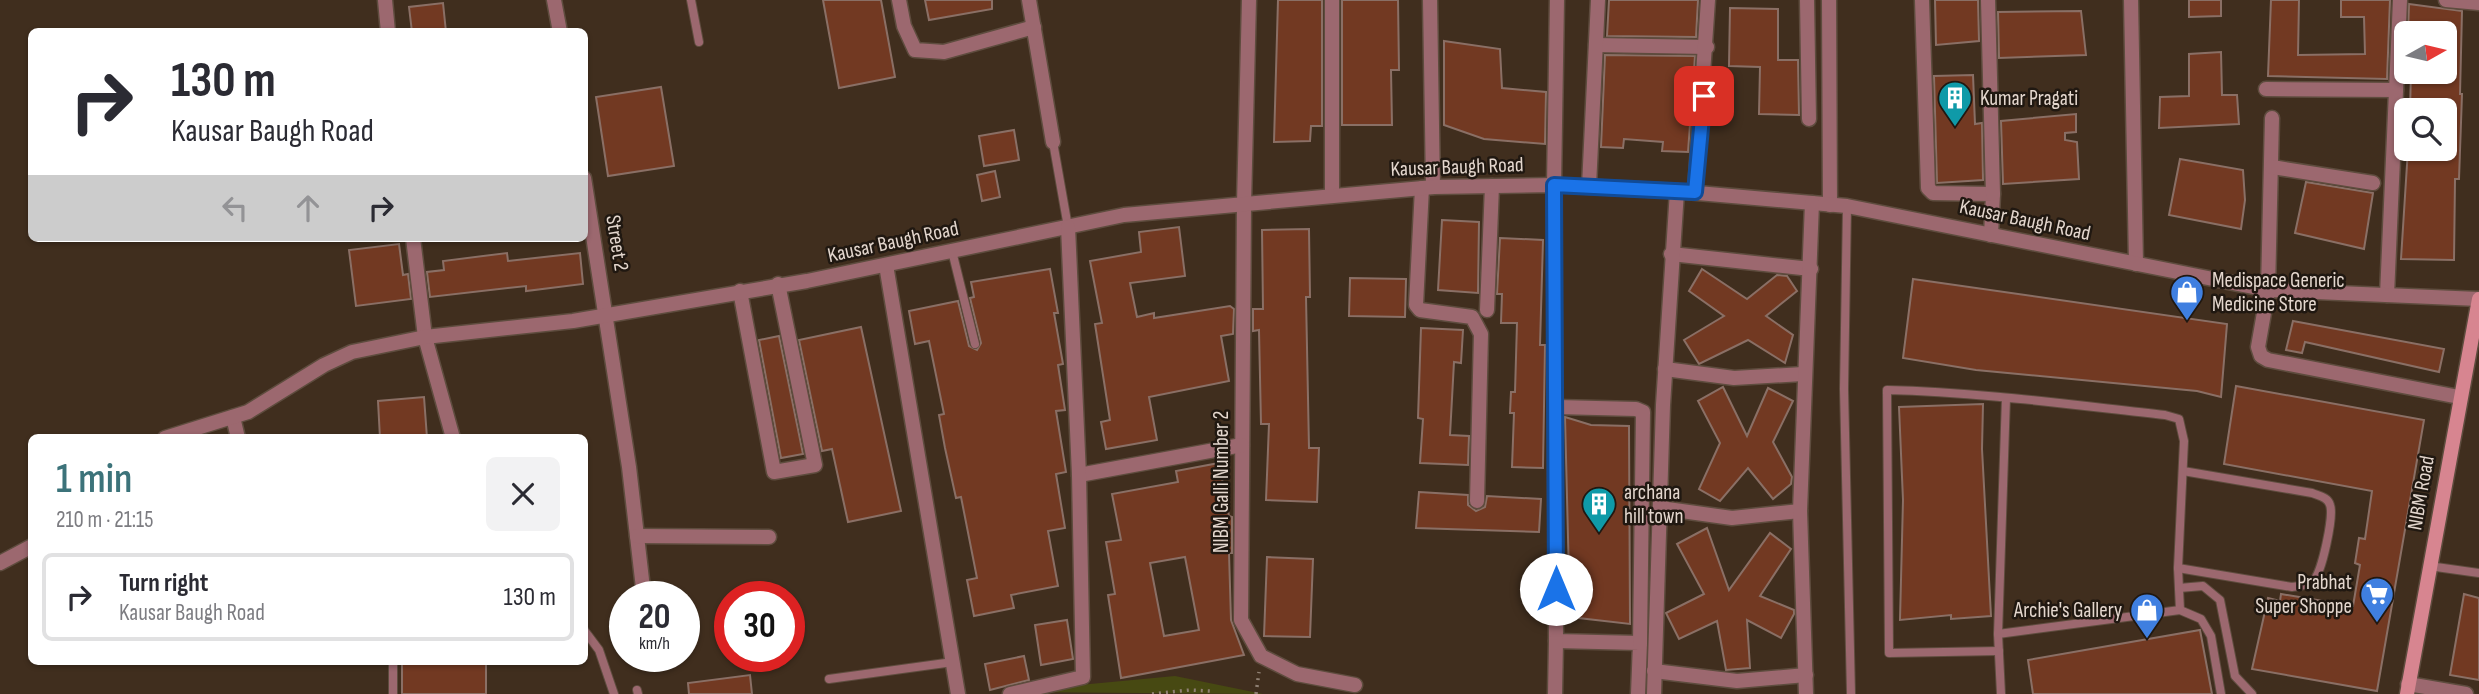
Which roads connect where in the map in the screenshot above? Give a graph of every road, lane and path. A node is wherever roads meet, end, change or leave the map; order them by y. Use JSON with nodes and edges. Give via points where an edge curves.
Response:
{"nodes":[{"id":1,"x":385,"y":0,"type":"edge"},
{"id":2,"x":554,"y":0,"type":"edge"},
{"id":3,"x":691,"y":0,"type":"edge"},
{"id":4,"x":899,"y":0,"type":"edge"},
{"id":5,"x":1029,"y":0,"type":"edge"},
{"id":6,"x":1249,"y":0,"type":"edge"},
{"id":7,"x":1332,"y":0,"type":"edge"},
{"id":8,"x":1430,"y":0,"type":"edge"},
{"id":9,"x":1557,"y":0,"type":"edge"},
{"id":10,"x":1598,"y":0,"type":"edge"},
{"id":11,"x":1708,"y":0,"type":"edge"},
{"id":12,"x":1807,"y":0,"type":"edge"},
{"id":13,"x":1829,"y":0,"type":"edge"},
{"id":14,"x":1922,"y":0,"type":"edge"},
{"id":15,"x":1988,"y":0,"type":"edge"},
{"id":16,"x":2400,"y":0,"type":"edge"},
{"id":17,"x":2445,"y":0,"type":"edge"},
{"id":18,"x":2129,"y":2,"type":"edge"},
{"id":19,"x":2479,"y":3,"type":"edge"},
{"id":20,"x":1034,"y":27,"type":"junction"},
{"id":21,"x":388,"y":28,"type":"edge"},
{"id":22,"x":558,"y":28,"type":"edge"},
{"id":23,"x":1808,"y":38,"type":"junction"},
{"id":24,"x":1828,"y":38,"type":"junction"},
{"id":25,"x":699,"y":42,"type":"dead end"},
{"id":26,"x":1596,"y":45,"type":"junction"},
{"id":27,"x":1707,"y":47,"type":"junction"},
{"id":28,"x":2266,"y":89,"type":"dead end"},
{"id":29,"x":2396,"y":90,"type":"junction"},
{"id":30,"x":2272,"y":118,"type":"dead end"},
{"id":31,"x":1809,"y":119,"type":"dead end"},
{"id":32,"x":1053,"y":142,"type":"joint"},
{"id":33,"x":2272,"y":167,"type":"junction"},
{"id":34,"x":2373,"y":183,"type":"dead end"},
{"id":35,"x":1554,"y":185,"type":"junction"},
{"id":36,"x":1492,"y":186,"type":"junction"},
{"id":37,"x":1590,"y":186,"type":"junction"},
{"id":38,"x":1427,"y":188,"type":"junction"},
{"id":39,"x":1676,"y":191,"type":"junction"},
{"id":40,"x":1695,"y":192,"type":"junction"},
{"id":41,"x":1993,"y":194,"type":"junction"},
{"id":42,"x":1332,"y":196,"type":"junction"},
{"id":43,"x":588,"y":202,"type":"edge"},
{"id":44,"x":1244,"y":204,"type":"junction"},
{"id":45,"x":1812,"y":204,"type":"junction"},
{"id":46,"x":1830,"y":205,"type":"junction"},
{"id":47,"x":1847,"y":206,"type":"junction"},
{"id":48,"x":1068,"y":226,"type":"junction"},
{"id":49,"x":1991,"y":235,"type":"junction"},
{"id":50,"x":414,"y":242,"type":"edge"},
{"id":51,"x":953,"y":251,"type":"junction"},
{"id":52,"x":1671,"y":254,"type":"junction"},
{"id":53,"x":886,"y":264,"type":"junction"},
{"id":54,"x":2136,"y":264,"type":"junction"},
{"id":55,"x":1811,"y":269,"type":"junction"},
{"id":56,"x":778,"y":284,"type":"junction"},
{"id":57,"x":2268,"y":290,"type":"junction"},
{"id":58,"x":740,"y":291,"type":"junction"},
{"id":59,"x":2388,"y":295,"type":"junction"},
{"id":60,"x":2479,"y":299,"type":"edge"},
{"id":61,"x":1487,"y":310,"type":"dead end"},
{"id":62,"x":607,"y":315,"type":"junction"},
{"id":63,"x":425,"y":337,"type":"junction"},
{"id":64,"x":975,"y":344,"type":"dead end"},
{"id":65,"x":1665,"y":369,"type":"junction"},
{"id":66,"x":1803,"y":374,"type":"junction"},
{"id":67,"x":2459,"y":397,"type":"junction"},
{"id":68,"x":2006,"y":398,"type":"junction"},
{"id":69,"x":1557,"y":407,"type":"junction"},
{"id":70,"x":233,"y":417,"type":"junction"},
{"id":71,"x":179,"y":434,"type":"edge"},
{"id":72,"x":237,"y":434,"type":"edge"},
{"id":73,"x":452,"y":434,"type":"edge"},
{"id":74,"x":1242,"y":445,"type":"junction"},
{"id":75,"x":2183,"y":471,"type":"junction"},
{"id":76,"x":1079,"y":475,"type":"junction"},
{"id":77,"x":1476,"y":501,"type":"dead end"},
{"id":78,"x":1660,"y":508,"type":"junction"},
{"id":79,"x":1800,"y":511,"type":"junction"},
{"id":80,"x":637,"y":536,"type":"junction"},
{"id":81,"x":769,"y":537,"type":"dead end"},
{"id":82,"x":28,"y":548,"type":"edge"},
{"id":83,"x":0,"y":563,"type":"edge"},
{"id":84,"x":2429,"y":566,"type":"junction"},
{"id":85,"x":2178,"y":568,"type":"junction"},
{"id":86,"x":2479,"y":573,"type":"edge"},
{"id":87,"x":642,"y":581,"type":"edge"},
{"id":88,"x":2179,"y":588,"type":"junction"},
{"id":89,"x":2180,"y":610,"type":"junction"},
{"id":90,"x":1998,"y":634,"type":"junction"},
{"id":91,"x":588,"y":635,"type":"edge"},
{"id":92,"x":1556,"y":641,"type":"junction"},
{"id":93,"x":1640,"y":643,"type":"junction"},
{"id":94,"x":1999,"y":651,"type":"junction"},
{"id":95,"x":953,"y":662,"type":"junction"},
{"id":96,"x":393,"y":665,"type":"edge"},
{"id":97,"x":1654,"y":671,"type":"junction"},
{"id":98,"x":1806,"y":676,"type":"junction"},
{"id":99,"x":829,"y":679,"type":"dead end"},
{"id":100,"x":1355,"y":685,"type":"dead end"},
{"id":101,"x":2408,"y":689,"type":"edge"},
{"id":102,"x":393,"y":694,"type":"edge"},
{"id":103,"x":614,"y":694,"type":"edge"},
{"id":104,"x":958,"y":694,"type":"edge"},
{"id":105,"x":1010,"y":694,"type":"edge"},
{"id":106,"x":1152,"y":694,"type":"edge"},
{"id":107,"x":1210,"y":694,"type":"edge"},
{"id":108,"x":1555,"y":694,"type":"edge"},
{"id":109,"x":1638,"y":694,"type":"edge"},
{"id":110,"x":1654,"y":694,"type":"edge"},
{"id":111,"x":1806,"y":694,"type":"edge"},
{"id":112,"x":1851,"y":694,"type":"edge"},
{"id":113,"x":2001,"y":694,"type":"edge"},
{"id":114,"x":2221,"y":694,"type":"edge"},
{"id":115,"x":2252,"y":694,"type":"edge"},
{"id":116,"x":2466,"y":694,"type":"edge"}],
"edges":[{"from":1,"to":21,"type":"street"},
{"from":2,"to":22,"type":"street"},
{"from":3,"to":25,"type":"lane"},
{"from":4,"to":20,"type":"street","via":[[915,50],[944,52]]},
{"from":5,"to":20,"type":"street"},
{"from":6,"to":44,"type":"street","name":"NIBM Galli Number 2"},
{"from":7,"to":42,"type":"street"},
{"from":8,"to":38,"type":"street"},
{"from":9,"to":35,"type":"street"},
{"from":10,"to":26,"type":"street"},
{"from":11,"to":27,"type":"street"},
{"from":12,"to":23,"type":"street"},
{"from":13,"to":24,"type":"street"},
{"from":14,"to":41,"type":"street","via":[[1928,188],[1933,193]]},
{"from":15,"to":41,"type":"street"},
{"from":16,"to":29,"type":"street"},
{"from":17,"to":19,"type":"street"},
{"from":18,"to":54,"type":"street"},
{"from":20,"to":32,"type":"street"},
{"from":23,"to":24,"type":"street"},
{"from":23,"to":31,"type":"street"},
{"from":24,"to":46,"type":"street"},
{"from":26,"to":27,"type":"street"},
{"from":26,"to":37,"type":"street"},
{"from":27,"to":40,"type":"street"},
{"from":28,"to":29,"type":"street"},
{"from":29,"to":59,"type":"street"},
{"from":30,"to":33,"type":"street"},
{"from":32,"to":48,"type":"lane"},
{"from":33,"to":34,"type":"street"},
{"from":33,"to":57,"type":"street"},
{"from":35,"to":36,"type":"street","name":"Kausar Baugh Road"},
{"from":35,"to":37,"type":"street","name":"Kausar Baugh Road"},
{"from":35,"to":69,"type":"street"},
{"from":36,"to":38,"type":"street","name":"Kausar Baugh Road"},
{"from":36,"to":61,"type":"street"},
{"from":37,"to":39,"type":"street","name":"Kausar Baugh Road"},
{"from":38,"to":42,"type":"street","name":"Kausar Baugh Road"},
{"from":38,"to":77,"type":"street","via":[[1416,305],[1420,310],[1472,317],[1481,334]]},
{"from":39,"to":40,"type":"street","name":"Kausar Baugh Road"},
{"from":39,"to":52,"type":"street"},
{"from":40,"to":45,"type":"street","name":"Kausar Baugh Road"},
{"from":41,"to":49,"type":"street"},
{"from":42,"to":44,"type":"street","name":"Kausar Baugh Road"},
{"from":43,"to":62,"type":"street","name":"Street 2"},
{"from":44,"to":48,"type":"street","name":"Kausar Baugh Road","via":[[1124,215]]},
{"from":44,"to":74,"type":"street","name":"NIBM Galli Number 2"},
{"from":45,"to":46,"type":"street","name":"Kausar Baugh Road"},
{"from":45,"to":55,"type":"street"},
{"from":46,"to":47,"type":"street","name":"Kausar Baugh Road"},
{"from":47,"to":49,"type":"street","name":"Kausar Baugh Road"},
{"from":47,"to":112,"type":"lane","via":[[1844,389]]},
{"from":48,"to":51,"type":"street","name":"Kausar Baugh Road"},
{"from":48,"to":76,"type":"street"},
{"from":49,"to":54,"type":"street","name":"Kausar Baugh Road"},
{"from":50,"to":63,"type":"street"},
{"from":51,"to":53,"type":"street","name":"Kausar Baugh Road"},
{"from":51,"to":64,"type":"lane"},
{"from":52,"to":55,"type":"street"},
{"from":52,"to":65,"type":"street"},
{"from":53,"to":56,"type":"street","name":"Kausar Baugh Road"},
{"from":53,"to":95,"type":"street"},
{"from":54,"to":57,"type":"street","name":"Kausar Baugh Road"},
{"from":55,"to":66,"type":"street"},
{"from":56,"to":58,"type":"street","name":"Kausar Baugh Road"},
{"from":56,"to":58,"type":"street","via":[[815,465],[774,472]]},
{"from":57,"to":59,"type":"street","name":"Kausar Baugh Road"},
{"from":57,"to":67,"type":"street","via":[[2258,347],[2268,360]]},
{"from":58,"to":62,"type":"street","name":"Kausar Baugh Road"},
{"from":59,"to":60,"type":"street","name":"Kausar Baugh Road"},
{"from":60,"to":67,"type":"main road","name":"NIBM Road"},
{"from":62,"to":63,"type":"street","name":"Kausar Baugh Road"},
{"from":62,"to":80,"type":"street","name":"Street 2"},
{"from":63,"to":70,"type":"street","name":"Kausar Baugh Road","via":[[352,352],[268,402]]},
{"from":63,"to":73,"type":"street"},
{"from":65,"to":66,"type":"street","via":[[1734,378]]},
{"from":65,"to":78,"type":"street"},
{"from":66,"to":79,"type":"street"},
{"from":67,"to":84,"type":"main road","name":"NIBM Road"},
{"from":68,"to":75,"type":"lane","via":[[2179,419],[2185,441]]},
{"from":68,"to":90,"type":"lane"},
{"from":68,"to":94,"type":"lane","via":[[1887,390],[1889,653]]},
{"from":69,"to":92,"type":"street"},
{"from":69,"to":93,"type":"street","via":[[1643,412]]},
{"from":70,"to":71,"type":"street","name":"Kausar Baugh Road"},
{"from":70,"to":72,"type":"street"},
{"from":74,"to":76,"type":"street"},
{"from":74,"to":100,"type":"street","name":"NIBM Galli Number 2","via":[[1241,620],[1261,656],[1297,674]]},
{"from":75,"to":85,"type":"lane"},
{"from":75,"to":85,"type":"lane","via":[[2312,493],[2331,505],[2320,572],[2303,586]]},
{"from":76,"to":105,"type":"street","via":[[1083,677]]},
{"from":78,"to":79,"type":"street","via":[[1732,518]]},
{"from":78,"to":97,"type":"street"},
{"from":79,"to":98,"type":"street"},
{"from":80,"to":81,"type":"street"},
{"from":80,"to":87,"type":"street","name":"Street 2"},
{"from":82,"to":83,"type":"street"},
{"from":84,"to":86,"type":"lane"},
{"from":84,"to":101,"type":"main road","name":"NIBM Road"},
{"from":85,"to":88,"type":"lane"},
{"from":88,"to":89,"type":"lane"},
{"from":88,"to":115,"type":"lane","via":[[2203,586],[2220,600],[2235,676]]},
{"from":89,"to":90,"type":"lane"},
{"from":89,"to":114,"type":"lane","via":[[2201,619],[2211,636]]},
{"from":90,"to":94,"type":"lane"},
{"from":91,"to":103,"type":"lane","via":[[599,650]]},
{"from":92,"to":93,"type":"street"},
{"from":92,"to":108,"type":"street"},
{"from":93,"to":109,"type":"street"},
{"from":94,"to":113,"type":"lane"},
{"from":95,"to":99,"type":"lane"},
{"from":95,"to":104,"type":"street"},
{"from":96,"to":102,"type":"lane"},
{"from":97,"to":98,"type":"street","via":[[1737,681]]},
{"from":97,"to":110,"type":"street"},
{"from":98,"to":111,"type":"street"},
{"from":101,"to":116,"type":"street"},
{"from":106,"to":107,"type":"path","via":[[1190,690]]}]}
